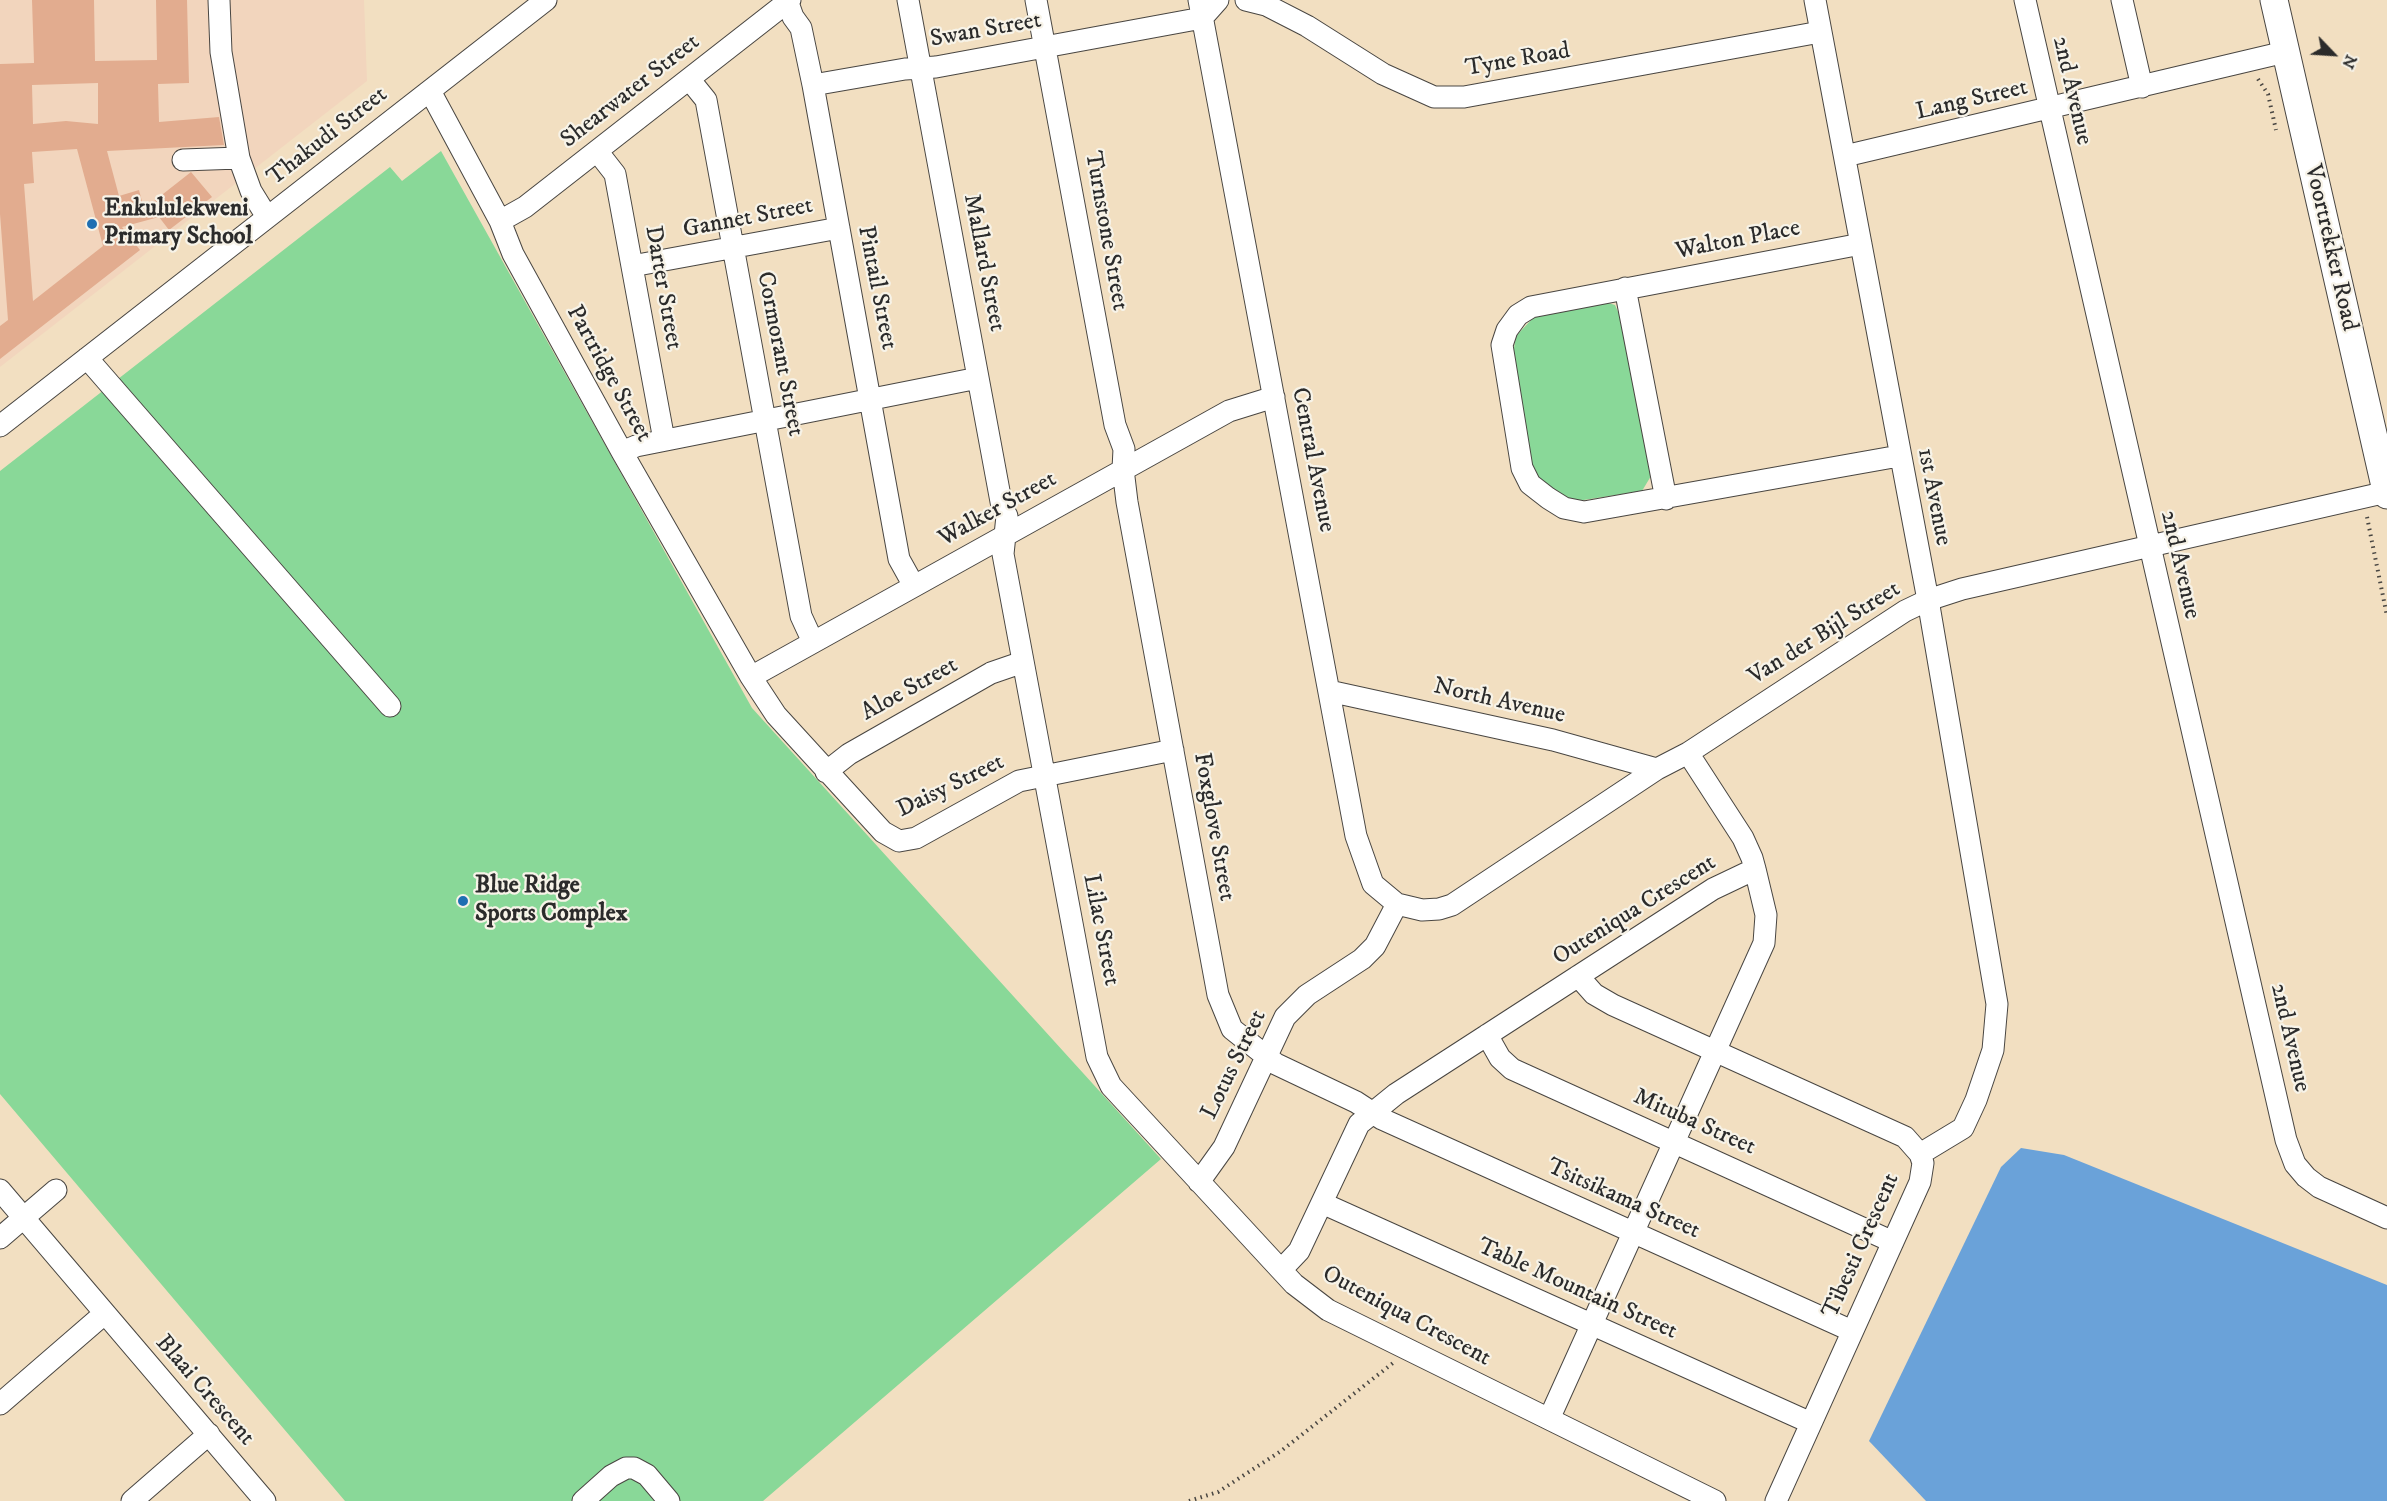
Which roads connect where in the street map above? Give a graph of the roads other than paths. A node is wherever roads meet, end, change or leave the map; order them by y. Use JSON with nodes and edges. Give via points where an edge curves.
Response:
{"nodes":[{"id":1,"x":219,"y":0,"type":"edge"},
{"id":2,"x":546,"y":0,"type":"edge"},
{"id":3,"x":908,"y":0,"type":"edge"},
{"id":4,"x":1036,"y":0,"type":"edge"},
{"id":5,"x":1218,"y":0,"type":"edge"},
{"id":6,"x":1246,"y":0,"type":"edge"},
{"id":7,"x":1815,"y":0,"type":"edge"},
{"id":8,"x":2025,"y":0,"type":"edge"},
{"id":9,"x":2122,"y":0,"type":"edge"},
{"id":10,"x":2274,"y":0,"type":"edge"},
{"id":11,"x":788,"y":1,"type":"edge"},
{"id":12,"x":1200,"y":9,"type":"edge"},
{"id":13,"x":1821,"y":32,"type":"junction"},
{"id":14,"x":1045,"y":47,"type":"junction"},
{"id":15,"x":2285,"y":52,"type":"junction"},
{"id":16,"x":921,"y":68,"type":"junction"},
{"id":17,"x":689,"y":79,"type":"junction"},
{"id":18,"x":813,"y":85,"type":"junction"},
{"id":19,"x":2142,"y":87,"type":"junction"},
{"id":20,"x":430,"y":91,"type":"junction"},
{"id":21,"x":2050,"y":109,"type":"junction"},
{"id":22,"x":597,"y":151,"type":"junction"},
{"id":23,"x":1845,"y":156,"type":"junction"},
{"id":24,"x":239,"y":158,"type":"junction"},
{"id":25,"x":183,"y":160,"type":"dead end"},
{"id":26,"x":267,"y":217,"type":"junction"},
{"id":27,"x":500,"y":221,"type":"junction"},
{"id":28,"x":838,"y":228,"type":"junction"},
{"id":29,"x":1861,"y":244,"type":"junction"},
{"id":30,"x":734,"y":248,"type":"junction"},
{"id":31,"x":632,"y":266,"type":"junction"},
{"id":32,"x":1625,"y":288,"type":"junction"},
{"id":33,"x":87,"y":358,"type":"junction"},
{"id":34,"x":978,"y":378,"type":"junction"},
{"id":35,"x":1274,"y":397,"type":"junction"},
{"id":36,"x":870,"y":399,"type":"junction"},
{"id":37,"x":766,"y":420,"type":"junction"},
{"id":38,"x":0,"y":426,"type":"edge"},
{"id":39,"x":664,"y":440,"type":"junction"},
{"id":40,"x":622,"y":452,"type":"junction"},
{"id":41,"x":1899,"y":456,"type":"junction"},
{"id":42,"x":1123,"y":470,"type":"junction"},
{"id":43,"x":2387,"y":493,"type":"edge"},
{"id":44,"x":1666,"y":499,"type":"junction"},
{"id":45,"x":1005,"y":535,"type":"junction"},
{"id":46,"x":2148,"y":546,"type":"junction"},
{"id":47,"x":914,"y":586,"type":"junction"},
{"id":48,"x":1928,"y":600,"type":"junction"},
{"id":49,"x":813,"y":642,"type":"junction"},
{"id":50,"x":1023,"y":662,"type":"junction"},
{"id":51,"x":751,"y":677,"type":"junction"},
{"id":52,"x":1329,"y":691,"type":"junction"},
{"id":53,"x":390,"y":706,"type":"dead end"},
{"id":54,"x":1173,"y":750,"type":"junction"},
{"id":55,"x":1688,"y":753,"type":"junction"},
{"id":56,"x":1657,"y":769,"type":"junction"},
{"id":57,"x":826,"y":772,"type":"junction"},
{"id":58,"x":1044,"y":774,"type":"junction"},
{"id":59,"x":1755,"y":869,"type":"junction"},
{"id":60,"x":1402,"y":906,"type":"junction"},
{"id":61,"x":1578,"y":976,"type":"junction"},
{"id":62,"x":1487,"y":1035,"type":"junction"},
{"id":63,"x":1716,"y":1052,"type":"junction"},
{"id":64,"x":1266,"y":1056,"type":"junction"},
{"id":65,"x":1373,"y":1113,"type":"junction"},
{"id":66,"x":1675,"y":1143,"type":"junction"},
{"id":67,"x":1920,"y":1154,"type":"junction"},
{"id":68,"x":1199,"y":1182,"type":"junction"},
{"id":69,"x":0,"y":1190,"type":"edge"},
{"id":70,"x":56,"y":1190,"type":"dead end"},
{"id":71,"x":1322,"y":1203,"type":"junction"},
{"id":72,"x":24,"y":1217,"type":"junction"},
{"id":73,"x":2387,"y":1218,"type":"edge"},
{"id":74,"x":1634,"y":1233,"type":"junction"},
{"id":75,"x":0,"y":1238,"type":"edge"},
{"id":76,"x":1893,"y":1242,"type":"junction"},
{"id":77,"x":1281,"y":1270,"type":"junction"},
{"id":78,"x":104,"y":1314,"type":"junction"},
{"id":79,"x":1592,"y":1324,"type":"junction"},
{"id":80,"x":1852,"y":1331,"type":"junction"},
{"id":81,"x":0,"y":1404,"type":"edge"},
{"id":82,"x":1549,"y":1419,"type":"junction"},
{"id":83,"x":1811,"y":1423,"type":"junction"},
{"id":84,"x":209,"y":1434,"type":"junction"},
{"id":85,"x":132,"y":1501,"type":"edge"},
{"id":86,"x":265,"y":1501,"type":"edge"},
{"id":87,"x":583,"y":1501,"type":"edge"},
{"id":88,"x":669,"y":1501,"type":"edge"},
{"id":89,"x":1715,"y":1501,"type":"edge"},
{"id":90,"x":1776,"y":1501,"type":"edge"}],
"edges":[{"from":1,"to":24,"type":"street","via":[[221,52]]},
{"from":2,"to":20,"type":"street","name":"Thakudi Street"},
{"from":3,"to":16,"type":"street","name":"Mallard Street"},
{"from":4,"to":14,"type":"street","name":"Turnstone Street"},
{"from":5,"to":12,"type":"street"},
{"from":6,"to":13,"type":"street","name":"Tyne Road","via":[[1266,5],[1383,74],[1434,97],[1464,97]]},
{"from":7,"to":13,"type":"street","name":"1st Avenue"},
{"from":8,"to":21,"type":"street","name":"2nd Avenue"},
{"from":9,"to":19,"type":"street"},
{"from":10,"to":15,"type":"main road","name":"Voortrekker Road"},
{"from":11,"to":17,"type":"street","name":"Shearwater Street"},
{"from":11,"to":18,"type":"street","name":"Pintail Street","via":[[801,28]]},
{"from":12,"to":14,"type":"street","name":"Swan Street"},
{"from":12,"to":35,"type":"street","name":"Central Avenue"},
{"from":13,"to":23,"type":"street","name":"1st Avenue"},
{"from":14,"to":16,"type":"street","name":"Swan Street"},
{"from":14,"to":42,"type":"street","name":"Turnstone Street","via":[[1115,424],[1124,449]]},
{"from":15,"to":19,"type":"street","name":"Lang Street"},
{"from":15,"to":43,"type":"main road","name":"Voortrekker Road"},
{"from":16,"to":18,"type":"street","name":"Swan Street"},
{"from":16,"to":34,"type":"street","name":"Mallard Street"},
{"from":17,"to":22,"type":"street","name":"Shearwater Street"},
{"from":17,"to":30,"type":"street","name":"Cormorant Street","via":[[706,100]]},
{"from":18,"to":28,"type":"street","name":"Pintail Street"},
{"from":19,"to":21,"type":"street","name":"Lang Street"},
{"from":20,"to":26,"type":"street","name":"Thakudi Street"},
{"from":20,"to":27,"type":"street","name":"Partridge Street"},
{"from":21,"to":23,"type":"street","name":"Lang Street"},
{"from":21,"to":46,"type":"street","name":"2nd Avenue"},
{"from":22,"to":27,"type":"street","name":"Shearwater Street","via":[[525,207]]},
{"from":22,"to":31,"type":"street","name":"Darter Street","via":[[615,174]]},
{"from":23,"to":29,"type":"street","name":"1st Avenue"},
{"from":24,"to":25,"type":"street"},
{"from":24,"to":26,"type":"street","via":[[250,191]]},
{"from":26,"to":33,"type":"street","name":"Thakudi Street"},
{"from":27,"to":40,"type":"street","name":"Partridge Street","via":[[513,254]]},
{"from":28,"to":30,"type":"street","name":"Gannet Street"},
{"from":28,"to":36,"type":"street","name":"Pintail Street"},
{"from":29,"to":32,"type":"street","name":"Walton Place"},
{"from":29,"to":41,"type":"street","name":"1st Avenue"},
{"from":30,"to":31,"type":"street","name":"Gannet Street"},
{"from":30,"to":37,"type":"street","name":"Cormorant Street"},
{"from":31,"to":39,"type":"street","name":"Darter Street"},
{"from":32,"to":44,"type":"street"},
{"from":32,"to":44,"type":"street","name":"Walton Place","via":[[1531,307],[1518,315],[1507,330],[1502,345],[1522,468],[1530,484],[1564,508],[1584,512]]},
{"from":33,"to":38,"type":"street","name":"Thakudi Street"},
{"from":33,"to":53,"type":"street"},
{"from":34,"to":36,"type":"street"},
{"from":34,"to":45,"type":"street","name":"Mallard Street","via":[[1002,507],[1007,516]]},
{"from":35,"to":42,"type":"street","name":"Walker Street","via":[[1229,411]]},
{"from":35,"to":52,"type":"street","name":"Central Avenue"},
{"from":36,"to":37,"type":"street"},
{"from":36,"to":47,"type":"street","name":"Pintail Street","via":[[899,559]]},
{"from":37,"to":39,"type":"street"},
{"from":37,"to":49,"type":"street","name":"Cormorant Street","via":[[801,616]]},
{"from":39,"to":40,"type":"street"},
{"from":40,"to":51,"type":"street","name":"Partridge Street"},
{"from":41,"to":44,"type":"street","name":"Walton Place"},
{"from":41,"to":48,"type":"street","name":"1st Avenue"},
{"from":42,"to":45,"type":"street","name":"Walker Street"},
{"from":42,"to":54,"type":"street","name":"Foxglove Street"},
{"from":43,"to":46,"type":"street","name":"Van der Bijl Street"},
{"from":45,"to":47,"type":"street","name":"Walker Street"},
{"from":45,"to":50,"type":"street","name":"Lilac Street","via":[[1003,554]]},
{"from":46,"to":48,"type":"street","name":"Van der Bijl Street"},
{"from":46,"to":73,"type":"street","name":"2nd Avenue","via":[[2286,1140],[2295,1164],[2319,1187]]},
{"from":47,"to":49,"type":"street","name":"Walker Street"},
{"from":48,"to":55,"type":"street","name":"Van der Bijl Street","via":[[1905,611]]},
{"from":48,"to":67,"type":"street","name":"1st Avenue","via":[[1996,1004],[1993,1050],[1963,1128]]},
{"from":49,"to":51,"type":"street","name":"Walker Street"},
{"from":50,"to":57,"type":"street","name":"Aloe Street","via":[[991,673],[849,754]]},
{"from":50,"to":58,"type":"street","name":"Lilac Street"},
{"from":51,"to":57,"type":"street","name":"Daisy Street","via":[[776,715]]},
{"from":52,"to":56,"type":"street","name":"North Avenue","via":[[1543,738]]},
{"from":52,"to":60,"type":"street","name":"Central Avenue","via":[[1362,859],[1372,884]]},
{"from":54,"to":58,"type":"street","name":"Daisy Street"},
{"from":54,"to":64,"type":"street","name":"Foxglove Street","via":[[1222,1006],[1239,1037]]},
{"from":55,"to":56,"type":"street","name":"Van der Bijl Street"},
{"from":55,"to":59,"type":"street","name":"Outeniqua Crescent","via":[[1743,838]]},
{"from":56,"to":60,"type":"street","name":"Van der Bijl Street","via":[[1452,905],[1439,909]]},
{"from":57,"to":58,"type":"street","name":"Daisy Street","via":[[883,832],[899,841],[916,838],[1019,781]]},
{"from":58,"to":68,"type":"street","name":"Lilac Street","via":[[1101,1067],[1111,1086]]},
{"from":59,"to":61,"type":"street","name":"Outeniqua Crescent","via":[[1713,889]]},
{"from":59,"to":63,"type":"street","name":"Outeniqua Crescent","via":[[1766,915],[1764,943]]},
{"from":60,"to":64,"type":"street","name":"Lotus Street","via":[[1362,959],[1294,1005]]},
{"from":61,"to":62,"type":"street","name":"Outeniqua Crescent"},
{"from":61,"to":63,"type":"street","name":"Tibesti Crescent","via":[[1594,994],[1612,1005]]},
{"from":62,"to":65,"type":"street","name":"Outeniqua Crescent"},
{"from":62,"to":66,"type":"street","name":"Mituba Street","via":[[1500,1058],[1512,1069]]},
{"from":63,"to":66,"type":"street","name":"Outeniqua Crescent"},
{"from":63,"to":67,"type":"street","name":"Tibesti Crescent","via":[[1905,1137]]},
{"from":64,"to":65,"type":"street","name":"Foxglove Street"},
{"from":64,"to":68,"type":"street","name":"Lotus Street","via":[[1224,1147]]},
{"from":65,"to":71,"type":"street","name":"Outeniqua Crescent","via":[[1359,1124]]},
{"from":65,"to":74,"type":"street","name":"Tsitsikama Street"},
{"from":66,"to":74,"type":"street","name":"Outeniqua Crescent"},
{"from":66,"to":76,"type":"street","name":"Mituba Street"},
{"from":67,"to":76,"type":"street","name":"Tibesti Crescent","via":[[1920,1182]]},
{"from":68,"to":77,"type":"street","name":"Lilac Street"},
{"from":69,"to":72,"type":"street","name":"Blaai Crescent"},
{"from":70,"to":72,"type":"street"},
{"from":71,"to":77,"type":"street","name":"Outeniqua Crescent","via":[[1299,1251]]},
{"from":71,"to":79,"type":"street","name":"Table Mountain Street"},
{"from":72,"to":75,"type":"street"},
{"from":72,"to":78,"type":"street","name":"Blaai Crescent"},
{"from":74,"to":79,"type":"street","name":"Outeniqua Crescent"},
{"from":74,"to":80,"type":"street","name":"Tsitsikama Street"},
{"from":76,"to":80,"type":"street","name":"Tibesti Crescent"},
{"from":77,"to":82,"type":"street","name":"Outeniqua Crescent","via":[[1328,1310]]},
{"from":78,"to":81,"type":"street"},
{"from":78,"to":84,"type":"street","name":"Blaai Crescent"},
{"from":79,"to":82,"type":"street","name":"Outeniqua Crescent"},
{"from":79,"to":83,"type":"street","name":"Table Mountain Street"},
{"from":80,"to":83,"type":"street","name":"Tibesti Crescent"},
{"from":82,"to":89,"type":"street"},
{"from":83,"to":90,"type":"street","name":"Tibesti Crescent"},
{"from":84,"to":85,"type":"street"},
{"from":84,"to":86,"type":"street","name":"Blaai Crescent"},
{"from":87,"to":88,"type":"street","via":[[619,1471],[634,1468],[653,1481]]}]}
